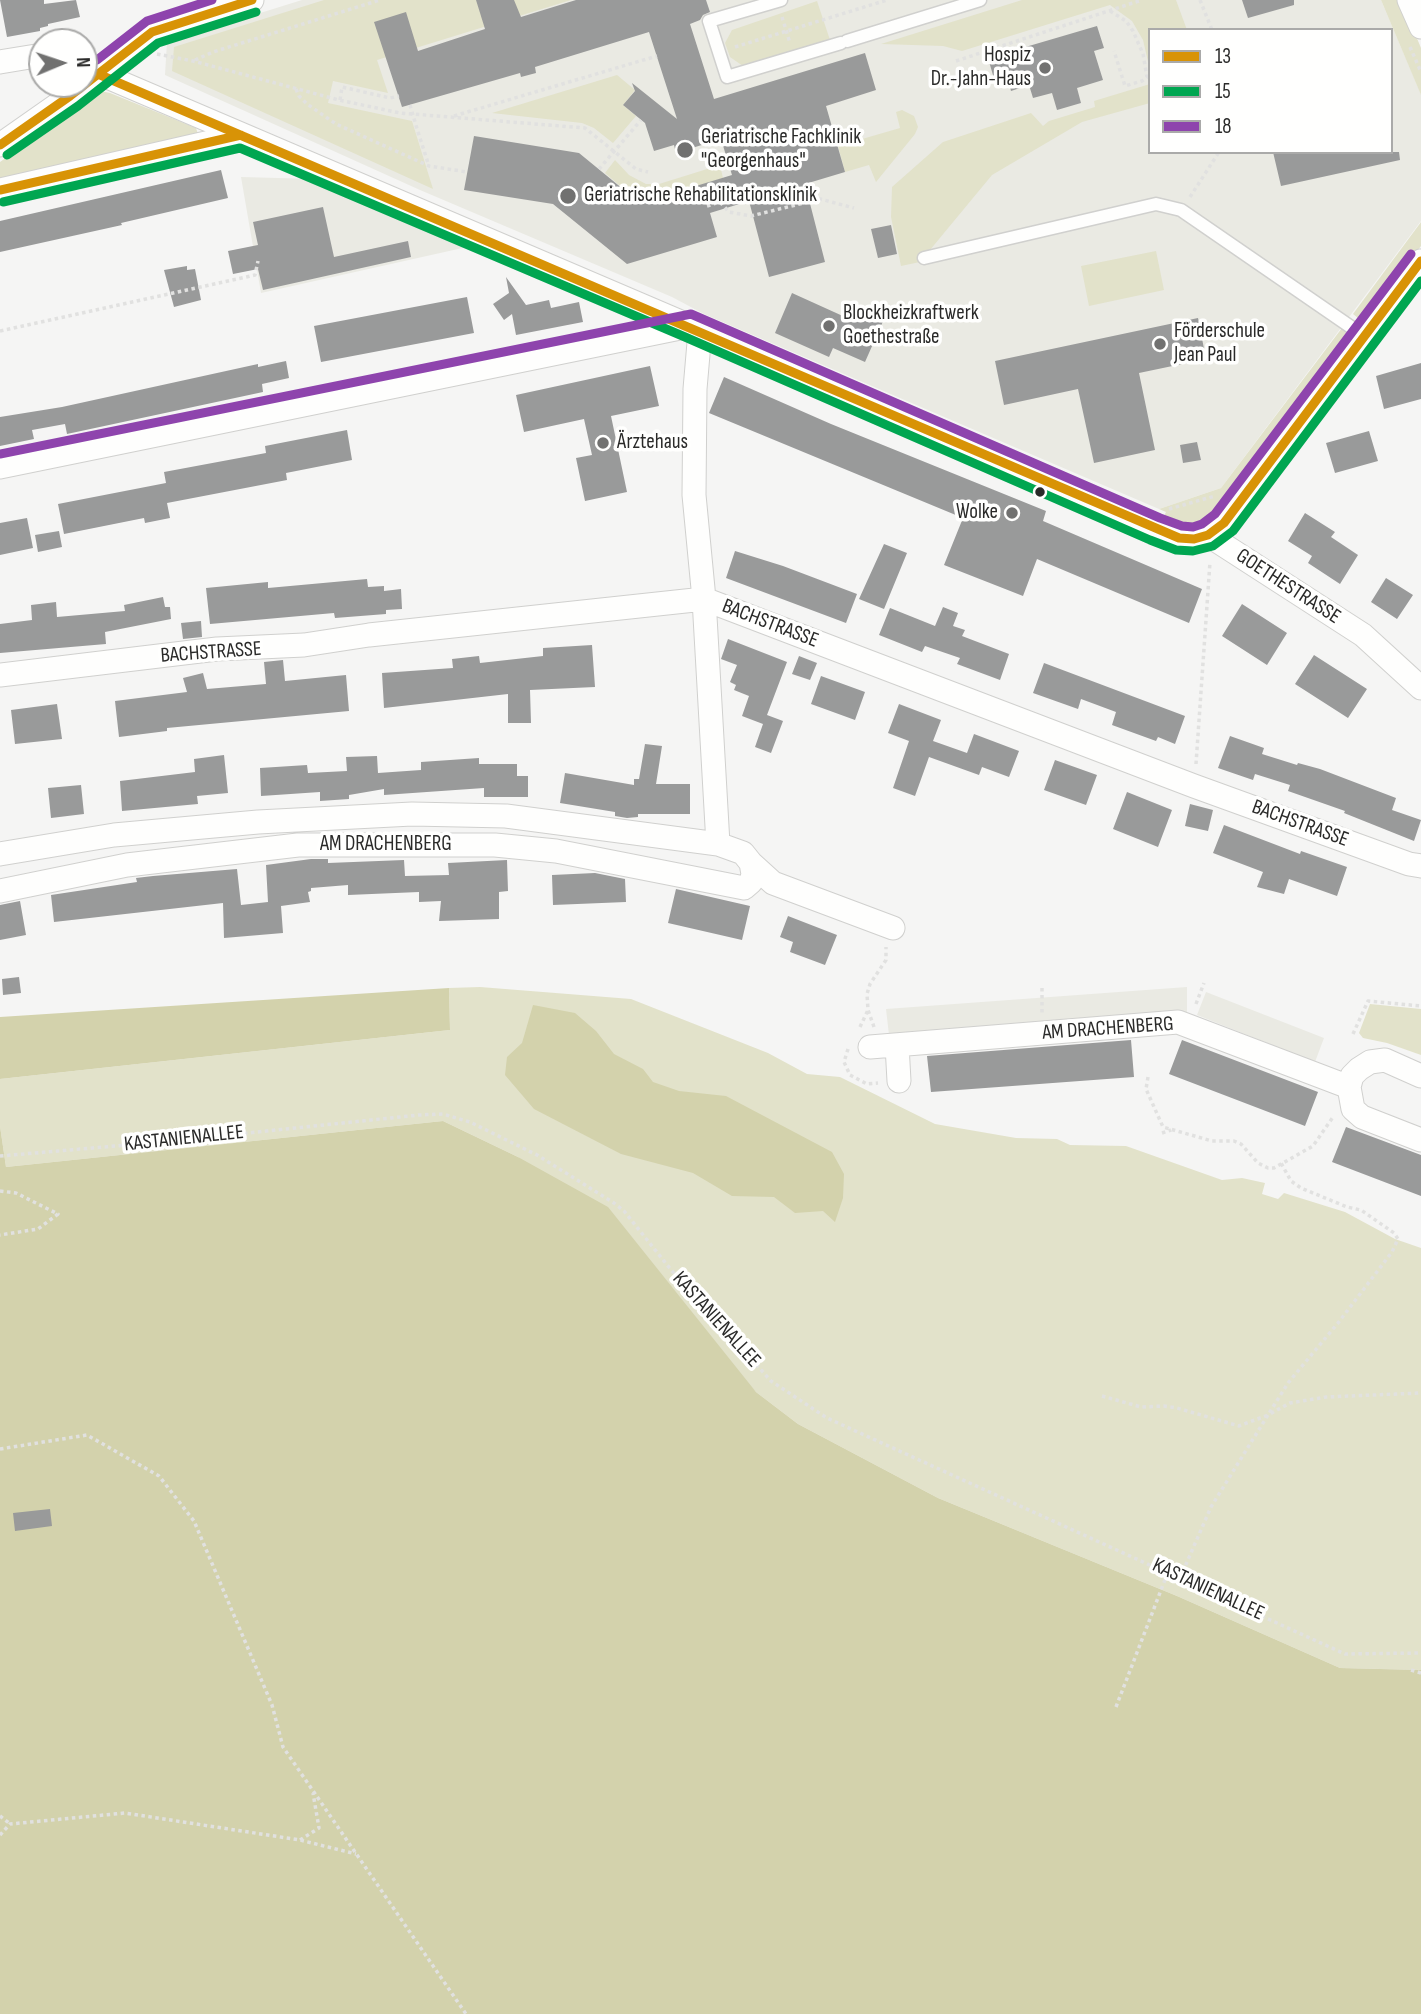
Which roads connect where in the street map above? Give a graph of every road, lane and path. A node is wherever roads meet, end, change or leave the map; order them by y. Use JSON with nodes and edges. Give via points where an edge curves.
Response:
{"nodes":[{"id":1,"x":252,"y":0,"type":"edge"},
{"id":2,"x":380,"y":0,"type":"edge"},
{"id":3,"x":887,"y":0,"type":"edge"},
{"id":4,"x":980,"y":0,"type":"edge"},
{"id":5,"x":1142,"y":0,"type":"edge"},
{"id":6,"x":1200,"y":0,"type":"edge"},
{"id":7,"x":1409,"y":0,"type":"edge"},
{"id":8,"x":779,"y":1,"type":"edge"},
{"id":9,"x":1110,"y":11,"type":"junction"},
{"id":10,"x":1421,"y":27,"type":"edge"},
{"id":11,"x":1211,"y":28,"type":"edge"},
{"id":12,"x":786,"y":32,"type":"junction"},
{"id":13,"x":131,"y":48,"type":"junction"},
{"id":14,"x":1114,"y":51,"type":"dead end"},
{"id":15,"x":720,"y":52,"type":"junction"},
{"id":16,"x":657,"y":56,"type":"dead end"},
{"id":17,"x":28,"y":57,"type":"edge"},
{"id":18,"x":794,"y":57,"type":"junction"},
{"id":19,"x":194,"y":61,"type":"junction"},
{"id":20,"x":956,"y":61,"type":"dead end"},
{"id":21,"x":0,"y":62,"type":"edge"},
{"id":22,"x":98,"y":66,"type":"edge"},
{"id":23,"x":98,"y":73,"type":"edge"},
{"id":24,"x":296,"y":89,"type":"junction"},
{"id":25,"x":399,"y":96,"type":"dead end"},
{"id":26,"x":57,"y":98,"type":"edge"},
{"id":27,"x":340,"y":100,"type":"junction"},
{"id":28,"x":410,"y":105,"type":"dead end"},
{"id":29,"x":452,"y":117,"type":"junction"},
{"id":30,"x":641,"y":120,"type":"dead end"},
{"id":31,"x":241,"y":135,"type":"junction"},
{"id":32,"x":0,"y":145,"type":"edge"},
{"id":33,"x":1218,"y":154,"type":"edge"},
{"id":34,"x":429,"y":166,"type":"junction"},
{"id":35,"x":599,"y":169,"type":"dead end"},
{"id":36,"x":467,"y":172,"type":"dead end"},
{"id":37,"x":648,"y":172,"type":"dead end"},
{"id":38,"x":0,"y":190,"type":"edge"},
{"id":39,"x":707,"y":206,"type":"dead end"},
{"id":40,"x":854,"y":208,"type":"dead end"},
{"id":41,"x":1181,"y":210,"type":"junction"},
{"id":42,"x":924,"y":258,"type":"dead end"},
{"id":43,"x":258,"y":261,"type":"dead end"},
{"id":44,"x":1421,"y":261,"type":"edge"},
{"id":45,"x":695,"y":329,"type":"junction"},
{"id":46,"x":0,"y":331,"type":"edge"},
{"id":47,"x":1364,"y":336,"type":"junction"},
{"id":48,"x":0,"y":467,"type":"edge"},
{"id":49,"x":1208,"y":536,"type":"junction"},
{"id":50,"x":1211,"y":566,"type":"dead end"},
{"id":51,"x":704,"y":599,"type":"junction"},
{"id":52,"x":0,"y":675,"type":"edge"},
{"id":53,"x":1421,"y":688,"type":"edge"},
{"id":54,"x":1194,"y":786,"type":"junction"},
{"id":55,"x":718,"y":844,"type":"junction"},
{"id":56,"x":0,"y":854,"type":"edge"},
{"id":57,"x":751,"y":863,"type":"junction"},
{"id":58,"x":1421,"y":866,"type":"edge"},
{"id":59,"x":0,"y":891,"type":"edge"},
{"id":60,"x":893,"y":928,"type":"joint"},
{"id":61,"x":1421,"y":1006,"type":"edge"},
{"id":62,"x":1353,"y":1034,"type":"dead end"},
{"id":63,"x":881,"y":1046,"type":"junction"},
{"id":64,"x":1421,"y":1076,"type":"edge"},
{"id":65,"x":1148,"y":1077,"type":"dead end"},
{"id":66,"x":899,"y":1081,"type":"dead end"},
{"id":67,"x":1350,"y":1095,"type":"junction"},
{"id":68,"x":1171,"y":1130,"type":"junction"},
{"id":69,"x":1162,"y":1133,"type":"dead end"},
{"id":70,"x":1421,"y":1140,"type":"edge"},
{"id":71,"x":0,"y":1156,"type":"edge"},
{"id":72,"x":1281,"y":1163,"type":"junction"},
{"id":73,"x":0,"y":1191,"type":"edge"},
{"id":74,"x":0,"y":1235,"type":"edge"},
{"id":75,"x":1421,"y":1393,"type":"edge"},
{"id":76,"x":1102,"y":1396,"type":"dead end"},
{"id":77,"x":1268,"y":1415,"type":"junction"},
{"id":78,"x":0,"y":1449,"type":"edge"},
{"id":79,"x":1168,"y":1572,"type":"junction"},
{"id":80,"x":1180,"y":1578,"type":"junction"},
{"id":81,"x":1421,"y":1653,"type":"edge"},
{"id":82,"x":1411,"y":1670,"type":"dead end"},
{"id":83,"x":1421,"y":1673,"type":"edge"},
{"id":84,"x":1116,"y":1707,"type":"dead end"},
{"id":85,"x":313,"y":1791,"type":"junction"},
{"id":86,"x":0,"y":1816,"type":"edge"},
{"id":87,"x":10,"y":1824,"type":"junction"},
{"id":88,"x":0,"y":1835,"type":"edge"},
{"id":89,"x":300,"y":1840,"type":"junction"},
{"id":90,"x":356,"y":1854,"type":"junction"},
{"id":91,"x":466,"y":2014,"type":"edge"}],
"edges":[{"from":1,"to":13,"type":"street","via":[[152,32]]},
{"from":2,"to":19,"type":"path"},
{"from":3,"to":12,"type":"path"},
{"from":4,"to":18,"type":"lane"},
{"from":5,"to":9,"type":"path"},
{"from":6,"to":11,"type":"path"},
{"from":7,"to":10,"type":"street"},
{"from":8,"to":12,"type":"path"},
{"from":8,"to":15,"type":"lane","via":[[709,21]]},
{"from":9,"to":14,"type":"path","via":[[1133,31],[1147,77],[1125,86]]},
{"from":9,"to":20,"type":"path"},
{"from":12,"to":15,"type":"path"},
{"from":12,"to":18,"type":"path"},
{"from":13,"to":19,"type":"path"},
{"from":13,"to":22,"type":"street"},
{"from":15,"to":18,"type":"lane","via":[[727,77]]},
{"from":16,"to":29,"type":"path"},
{"from":17,"to":21,"type":"street"},
{"from":19,"to":24,"type":"path"},
{"from":23,"to":31,"type":"street"},
{"from":24,"to":27,"type":"path"},
{"from":24,"to":34,"type":"path","via":[[307,104],[336,124]]},
{"from":25,"to":27,"type":"path","via":[[342,87]]},
{"from":26,"to":32,"type":"street"},
{"from":27,"to":29,"type":"path","via":[[400,113]]},
{"from":28,"to":34,"type":"path","bridge":true},
{"from":29,"to":37,"type":"path","via":[[585,128],[636,169]]},
{"from":30,"to":35,"type":"path","bridge":true},
{"from":31,"to":38,"type":"street"},
{"from":31,"to":45,"type":"street"},
{"from":33,"to":41,"type":"path"},
{"from":34,"to":36,"type":"path"},
{"from":39,"to":40,"type":"path","via":[[720,202],[729,212],[751,216],[820,200]]},
{"from":41,"to":42,"type":"lane","via":[[1156,204]]},
{"from":41,"to":47,"type":"lane"},
{"from":43,"to":46,"type":"path","via":[[255,275]]},
{"from":44,"to":47,"type":"street"},
{"from":45,"to":48,"type":"street"},
{"from":45,"to":49,"type":"street","via":[[1155,529],[1179,538]]},
{"from":45,"to":51,"type":"street","via":[[694,495]]},
{"from":47,"to":49,"type":"street","via":[[1224,523]]},
{"from":49,"to":53,"type":"street","name":"GOETHESTRASSE","via":[[1363,635]]},
{"from":50,"to":54,"type":"path"},
{"from":51,"to":52,"type":"street","name":"BACHSTRASSE"},
{"from":51,"to":54,"type":"street","name":"BACHSTRASSE"},
{"from":51,"to":55,"type":"street"},
{"from":54,"to":58,"type":"street","name":"BACHSTRASSE"},
{"from":55,"to":56,"type":"street","name":"AM DRACHENBERG","via":[[506,816],[412,814],[114,835]]},
{"from":55,"to":57,"type":"street","name":"AM DRACHENBERG","via":[[744,852]]},
{"from":57,"to":59,"type":"street","name":"AM DRACHENBERG","via":[[751,882],[744,888],[556,851],[495,845],[298,845],[127,865]]},
{"from":57,"to":60,"type":"street","name":"AM DRACHENBERG","via":[[773,883]]},
{"from":60,"to":63,"type":"path","via":[[885,948],[886,960],[867,994]]},
{"from":61,"to":62,"type":"path","via":[[1368,1000]]},
{"from":63,"to":66,"type":"street"},
{"from":63,"to":67,"type":"street","name":"AM DRACHENBERG","via":[[1178,1022]]},
{"from":64,"to":67,"type":"street","via":[[1385,1060],[1370,1062],[1352,1076]]},
{"from":65,"to":68,"type":"path","via":[[1146,1089],[1154,1110],[1163,1127]]},
{"from":67,"to":70,"type":"street","name":"AM DRACHENBERG","via":[[1353,1109],[1362,1117]]},
{"from":67,"to":72,"type":"path","via":[[1312,1146]]},
{"from":68,"to":69,"type":"path"},
{"from":68,"to":72,"type":"path","via":[[1212,1141],[1234,1141],[1264,1167]]},
{"from":71,"to":79,"type":"path","name":"KASTANIENALLEE","via":[[419,1115],[443,1114],[470,1122],[537,1155],[624,1211],[771,1381],[827,1418]]},
{"from":72,"to":77,"type":"path","via":[[1301,1188],[1361,1210],[1398,1239]]},
{"from":73,"to":74,"type":"path","via":[[16,1193],[58,1214],[38,1229]]},
{"from":75,"to":77,"type":"path","via":[[1326,1396],[1290,1403]]},
{"from":76,"to":77,"type":"path","via":[[1141,1407],[1164,1406],[1238,1426]]},
{"from":77,"to":80,"type":"path","via":[[1211,1507]]},
{"from":78,"to":85,"type":"path","via":[[87,1435],[159,1476],[194,1521],[272,1705],[283,1747]]},
{"from":79,"to":80,"type":"path","name":"KASTANIENALLEE"},
{"from":79,"to":84,"type":"path"},
{"from":80,"to":81,"type":"path","name":"KASTANIENALLEE","via":[[1345,1654]]},
{"from":82,"to":83,"type":"path"},
{"from":85,"to":89,"type":"path","via":[[318,1828]]},
{"from":85,"to":90,"type":"path"},
{"from":86,"to":87,"type":"path"},
{"from":87,"to":88,"type":"path"},
{"from":87,"to":89,"type":"path","via":[[125,1813]]},
{"from":89,"to":90,"type":"path"},
{"from":90,"to":91,"type":"path"}]}
